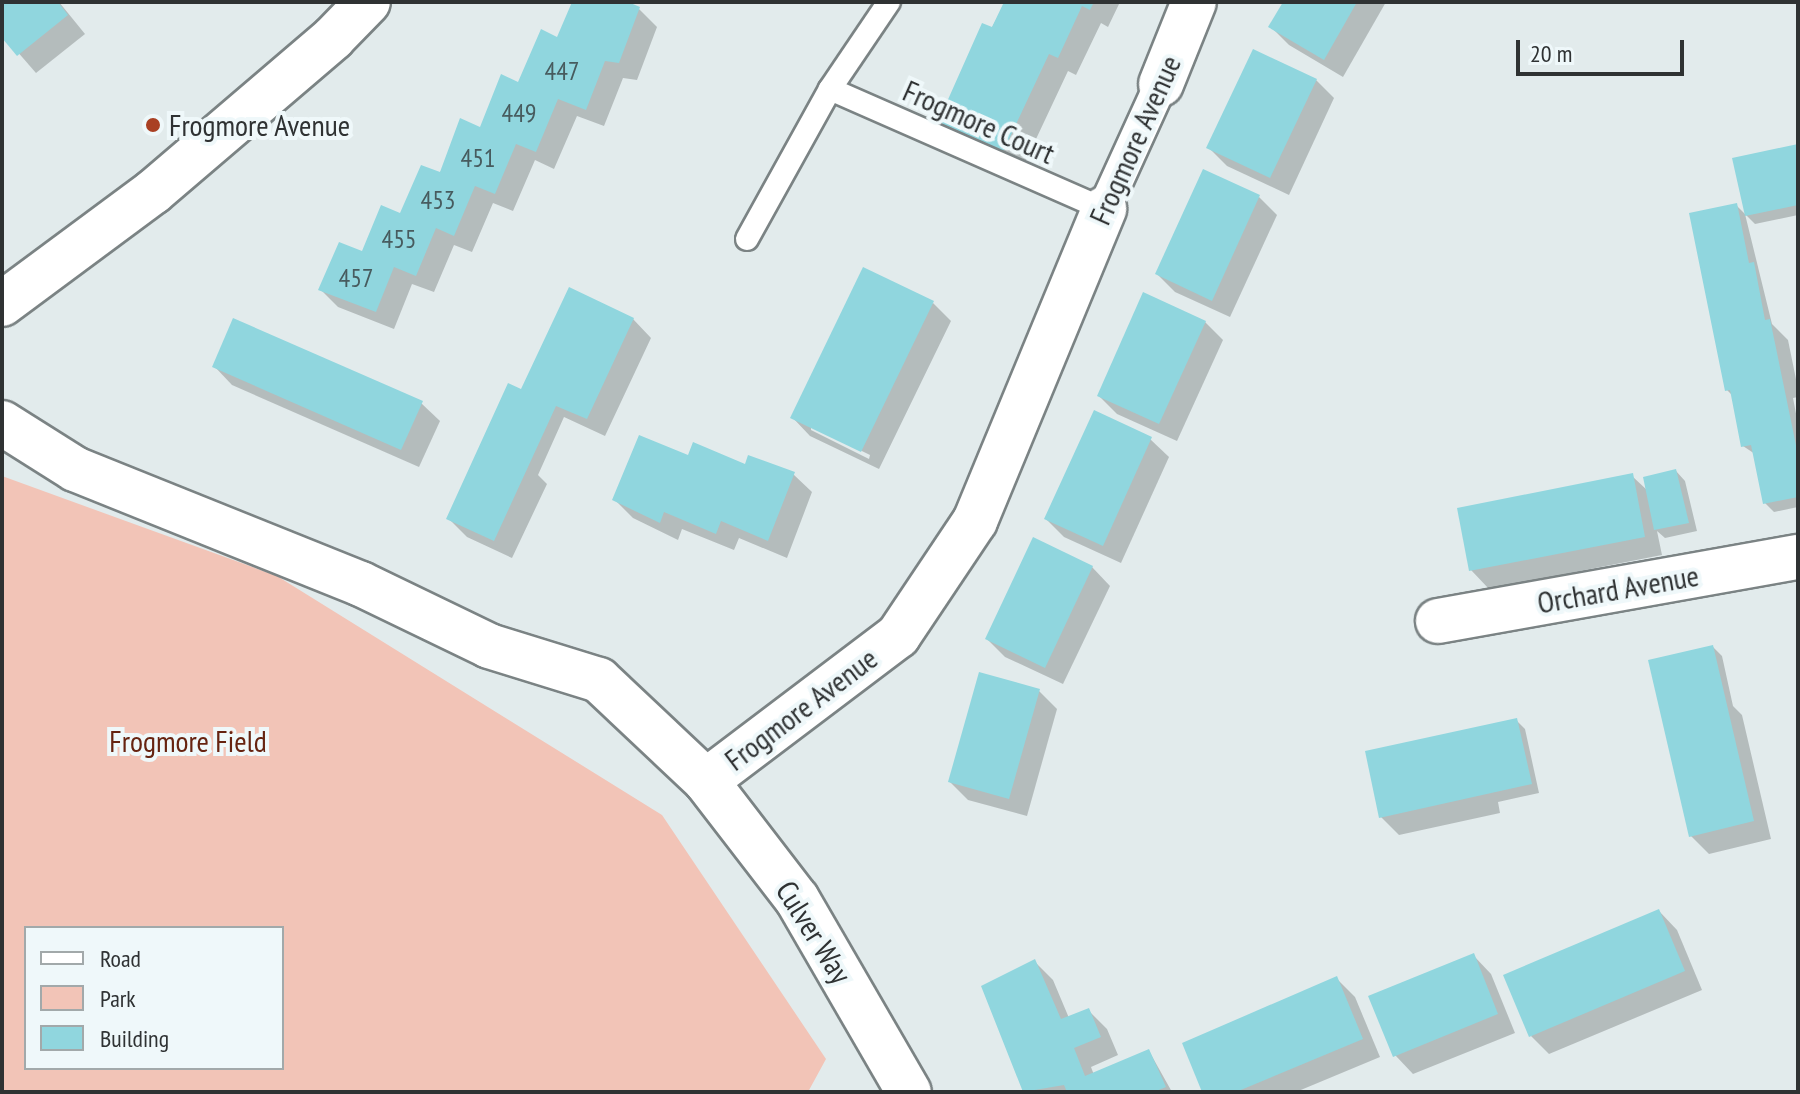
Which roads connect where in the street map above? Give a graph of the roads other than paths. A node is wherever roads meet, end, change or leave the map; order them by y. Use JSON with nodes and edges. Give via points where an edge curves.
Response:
{"nodes":[{"id":1,"x":368,"y":2,"type":"edge"},
{"id":2,"x":889,"y":2,"type":"edge"},
{"id":3,"x":1194,"y":2,"type":"edge"},
{"id":4,"x":1161,"y":84,"type":"joint"},
{"id":5,"x":830,"y":89,"type":"junction"},
{"id":6,"x":1104,"y":209,"type":"junction"},
{"id":7,"x":747,"y":239,"type":"dead end"},
{"id":8,"x":2,"y":304,"type":"edge"},
{"id":9,"x":2,"y":423,"type":"edge"},
{"id":10,"x":1798,"y":557,"type":"edge"},
{"id":11,"x":1438,"y":621,"type":"dead end"},
{"id":12,"x":706,"y":781,"type":"junction"},
{"id":13,"x":909,"y":1092,"type":"edge"}],
"edges":[{"from":1,"to":8,"type":"street","via":[[153,192]]},
{"from":2,"to":5,"type":"lane"},
{"from":3,"to":4,"type":"street","name":"Frogmore Avenue"},
{"from":4,"to":6,"type":"street","name":"Frogmore Avenue"},
{"from":5,"to":6,"type":"lane","name":"Frogmore Court"},
{"from":5,"to":7,"type":"lane"},
{"from":6,"to":12,"type":"street","name":"Frogmore Avenue","via":[[975,521],[898,636]]},
{"from":9,"to":12,"type":"street","name":"Frogmore Avenue","via":[[75,469],[361,584],[489,646],[599,680]]},
{"from":10,"to":11,"type":"street","name":"Orchard Avenue"},
{"from":12,"to":13,"type":"street","name":"Culver Way","via":[[797,899]]}]}
